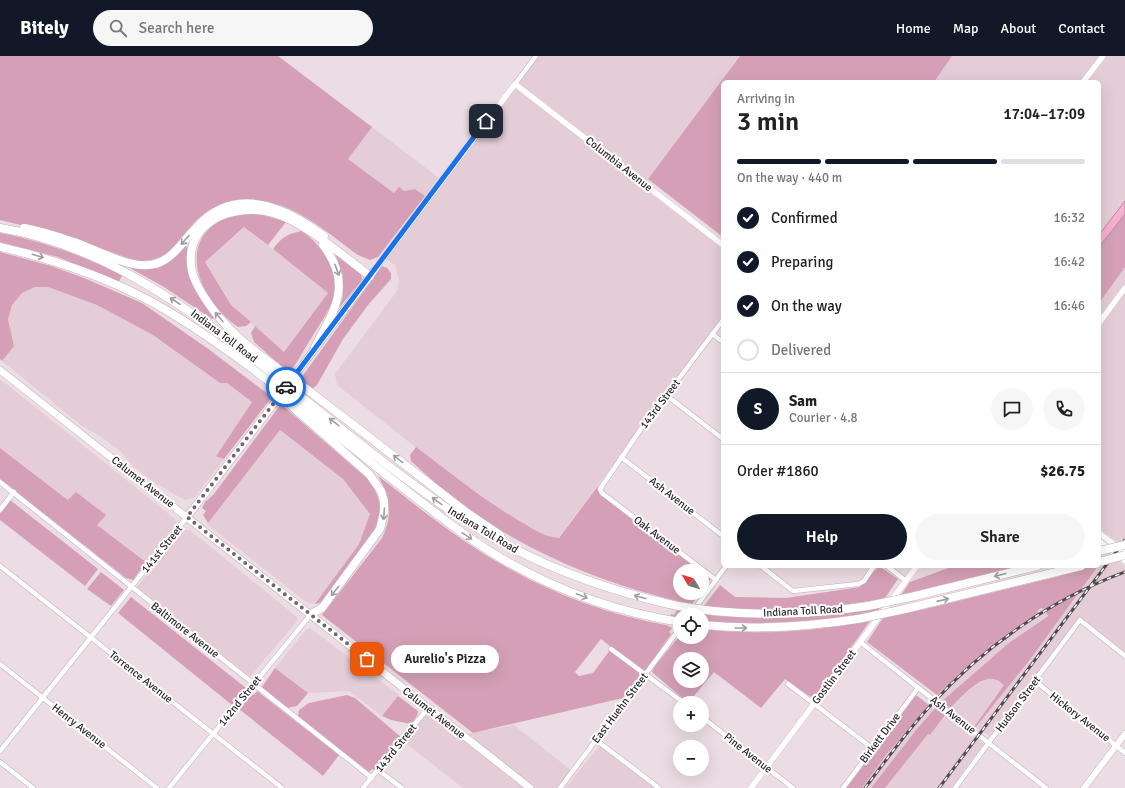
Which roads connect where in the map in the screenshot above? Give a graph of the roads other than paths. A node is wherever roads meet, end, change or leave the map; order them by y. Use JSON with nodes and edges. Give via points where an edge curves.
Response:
{"nodes":[{"id":1,"x":536,"y":56,"type":"edge"},
{"id":2,"x":1103,"y":56,"type":"edge"},
{"id":3,"x":1085,"y":80,"type":"edge"},
{"id":4,"x":515,"y":84,"type":"junction"},
{"id":5,"x":0,"y":223,"type":"edge"},
{"id":6,"x":0,"y":228,"type":"edge"},
{"id":7,"x":305,"y":228,"type":"junction"},
{"id":8,"x":721,"y":243,"type":"edge"},
{"id":9,"x":0,"y":247,"type":"edge"},
{"id":10,"x":371,"y":274,"type":"junction"},
{"id":11,"x":1125,"y":288,"type":"edge"},
{"id":12,"x":1101,"y":319,"type":"edge"},
{"id":13,"x":721,"y":323,"type":"edge"},
{"id":14,"x":712,"y":334,"type":"junction"},
{"id":15,"x":721,"y":341,"type":"edge"},
{"id":16,"x":315,"y":347,"type":"junction"},
{"id":17,"x":0,"y":370,"type":"edge"},
{"id":18,"x":270,"y":383,"type":"junction"},
{"id":19,"x":666,"y":395,"type":"junction"},
{"id":20,"x":721,"y":437,"type":"edge"},
{"id":21,"x":622,"y":456,"type":"junction"},
{"id":22,"x":0,"y":482,"type":"edge"},
{"id":23,"x":600,"y":489,"type":"joint"},
{"id":24,"x":14,"y":492,"type":"junction"},
{"id":25,"x":0,"y":510,"type":"edge"},
{"id":26,"x":187,"y":517,"type":"junction"},
{"id":27,"x":721,"y":534,"type":"edge"},
{"id":28,"x":1101,"y":534,"type":"edge"},
{"id":29,"x":1101,"y":543,"type":"edge"},
{"id":30,"x":1125,"y":545,"type":"edge"},
{"id":31,"x":1101,"y":551,"type":"edge"},
{"id":32,"x":1125,"y":554,"type":"edge"},
{"id":33,"x":530,"y":558,"type":"junction"},
{"id":34,"x":1101,"y":561,"type":"edge"},
{"id":35,"x":1125,"y":561,"type":"edge"},
{"id":36,"x":0,"y":566,"type":"edge"},
{"id":37,"x":725,"y":568,"type":"edge"},
{"id":38,"x":764,"y":568,"type":"edge"},
{"id":39,"x":873,"y":568,"type":"edge"},
{"id":40,"x":889,"y":568,"type":"edge"},
{"id":41,"x":916,"y":568,"type":"edge"},
{"id":42,"x":1029,"y":568,"type":"edge"},
{"id":43,"x":1072,"y":568,"type":"edge"},
{"id":44,"x":716,"y":580,"type":"junction"},
{"id":45,"x":906,"y":581,"type":"junction"},
{"id":46,"x":131,"y":588,"type":"junction"},
{"id":47,"x":695,"y":608,"type":"edge"},
{"id":48,"x":311,"y":614,"type":"junction"},
{"id":49,"x":673,"y":621,"type":"edge"},
{"id":50,"x":709,"y":626,"type":"edge"},
{"id":51,"x":673,"y":637,"type":"edge"},
{"id":52,"x":91,"y":638,"type":"junction"},
{"id":53,"x":860,"y":642,"type":"junction"},
{"id":54,"x":612,"y":649,"type":"dead end"},
{"id":55,"x":1125,"y":656,"type":"edge"},
{"id":56,"x":0,"y":664,"type":"edge"},
{"id":57,"x":646,"y":674,"type":"junction"},
{"id":58,"x":1035,"y":681,"type":"junction"},
{"id":59,"x":254,"y":684,"type":"junction"},
{"id":60,"x":788,"y":684,"type":"dead end"},
{"id":61,"x":918,"y":688,"type":"junction"},
{"id":62,"x":675,"y":696,"type":"edge"},
{"id":63,"x":43,"y":698,"type":"junction"},
{"id":64,"x":814,"y":704,"type":"junction"},
{"id":65,"x":428,"y":708,"type":"junction"},
{"id":66,"x":709,"y":722,"type":"edge"},
{"id":67,"x":213,"y":734,"type":"junction"},
{"id":68,"x":1125,"y":734,"type":"edge"},
{"id":69,"x":596,"y":740,"type":"junction"},
{"id":70,"x":989,"y":743,"type":"junction"},
{"id":71,"x":1116,"y":746,"type":"junction"},
{"id":72,"x":872,"y":748,"type":"junction"},
{"id":73,"x":0,"y":751,"type":"edge"},
{"id":74,"x":1125,"y":753,"type":"edge"},
{"id":75,"x":0,"y":762,"type":"edge"},
{"id":76,"x":766,"y":767,"type":"junction"},
{"id":77,"x":378,"y":770,"type":"junction"},
{"id":78,"x":372,"y":778,"type":"junction"},
{"id":79,"x":33,"y":788,"type":"edge"},
{"id":80,"x":157,"y":788,"type":"edge"},
{"id":81,"x":169,"y":788,"type":"edge"},
{"id":82,"x":282,"y":788,"type":"edge"},
{"id":83,"x":363,"y":788,"type":"edge"},
{"id":84,"x":402,"y":788,"type":"edge"},
{"id":85,"x":530,"y":788,"type":"edge"},
{"id":86,"x":560,"y":788,"type":"edge"},
{"id":87,"x":659,"y":788,"type":"edge"},
{"id":88,"x":751,"y":788,"type":"edge"},
{"id":89,"x":793,"y":788,"type":"edge"},
{"id":90,"x":843,"y":788,"type":"edge"},
{"id":91,"x":955,"y":788,"type":"edge"},
{"id":92,"x":1046,"y":788,"type":"edge"},
{"id":93,"x":1084,"y":788,"type":"edge"}],
"edges":[{"from":1,"to":4,"type":"street","name":"141st Street"},
{"from":2,"to":3,"type":"street"},
{"from":4,"to":8,"type":"street","name":"Columbia Avenue"},
{"from":4,"to":10,"type":"street","name":"141st Street"},
{"from":10,"to":5,"type":"highway","one_way":true,"via":[[304,220],[271,206],[237,204],[222,208],[208,216],[167,259],[143,266],[46,233]]},
{"from":33,"to":6,"type":"highway","name":"Indiana Toll Road","one_way":true,"via":[[439,503],[215,329],[167,296],[91,256],[37,237]]},
{"from":7,"to":10,"type":"highway"},
{"from":7,"to":16,"type":"highway","one_way":true,"via":[[329,253],[340,278],[337,302]]},
{"from":33,"to":7,"type":"highway","one_way":true,"via":[[264,357],[225,324],[205,298],[192,272],[191,251],[199,232],[216,217],[228,212],[257,210],[288,218]]},
{"from":9,"to":18,"type":"highway","name":"Indiana Toll Road","one_way":true,"via":[[56,262],[137,295],[194,328]]},
{"from":10,"to":16,"type":"main road","name":"141st Street"},
{"from":11,"to":12,"type":"street"},
{"from":13,"to":14,"type":"street","name":"143rd Street"},
{"from":14,"to":15,"type":"street"},
{"from":14,"to":19,"type":"street","name":"143rd Street"},
{"from":16,"to":26,"type":"main road","name":"141st Street","bridge":true},
{"from":17,"to":26,"type":"main road","name":"Calumet Avenue"},
{"from":18,"to":48,"type":"highway","one_way":true,"via":[[289,405],[369,474],[381,491],[384,501],[383,521],[374,540],[322,608]]},
{"from":18,"to":49,"type":"highway","name":"Indiana Toll Road","one_way":true,"via":[[452,526],[499,557],[543,580],[589,599],[619,609]]},
{"from":19,"to":20,"type":"street"},
{"from":19,"to":21,"type":"street","name":"143rd Street"},
{"from":21,"to":23,"type":"street","name":"143rd Street"},
{"from":21,"to":27,"type":"street","name":"Ash Avenue"},
{"from":22,"to":24,"type":"street","name":"Baltimore Avenue"},
{"from":23,"to":44,"type":"street","name":"Oak Avenue"},
{"from":24,"to":25,"type":"street"},
{"from":24,"to":46,"type":"street","name":"Baltimore Avenue"},
{"from":26,"to":46,"type":"street","name":"141st Street"},
{"from":26,"to":48,"type":"main road","name":"Calumet Avenue"},
{"from":28,"to":32,"type":"street"},
{"from":29,"to":35,"type":"street"},
{"from":30,"to":31,"type":"highway","bridge":true},
{"from":32,"to":34,"type":"highway","bridge":true},
{"from":42,"to":33,"type":"highway","name":"Indiana Toll Road","one_way":true,"bridge":true,"via":[[868,606],[791,614],[742,614],[678,606],[595,584]]},
{"from":36,"to":52,"type":"street","name":"Torrence Avenue"},
{"from":37,"to":44,"type":"street"},
{"from":38,"to":39,"type":"street","via":[[793,591],[858,584]]},
{"from":40,"to":45,"type":"street"},
{"from":41,"to":45,"type":"street","name":"Gostlin Street"},
{"from":50,"to":43,"type":"highway","name":"Indiana Toll Road","one_way":true,"bridge":true,"via":[[764,628],[858,619]]},
{"from":44,"to":47,"type":"street"},
{"from":45,"to":53,"type":"street","name":"Gostlin Street"},
{"from":46,"to":52,"type":"street","name":"141st Street"},
{"from":46,"to":59,"type":"street","name":"Baltimore Avenue"},
{"from":48,"to":59,"type":"street","name":"142nd Street"},
{"from":48,"to":65,"type":"main road","name":"Calumet Avenue"},
{"from":51,"to":57,"type":"street","name":"East Huehn Street"},
{"from":52,"to":63,"type":"street","name":"141st Street"},
{"from":52,"to":67,"type":"street","name":"Torrence Avenue"},
{"from":53,"to":61,"type":"street","name":"Ash Avenue"},
{"from":53,"to":64,"type":"street","name":"Gostlin Street"},
{"from":54,"to":57,"type":"street"},
{"from":55,"to":58,"type":"street","name":"Hudson Street","via":[[1080,620]]},
{"from":56,"to":63,"type":"street","name":"Henry Avenue"},
{"from":57,"to":62,"type":"street"},
{"from":57,"to":69,"type":"street","name":"East Huehn Street"},
{"from":58,"to":70,"type":"street","name":"Hudson Street"},
{"from":58,"to":71,"type":"street","name":"Hickory Avenue"},
{"from":59,"to":67,"type":"street","name":"142nd Street"},
{"from":59,"to":78,"type":"street","name":"Baltimore Avenue"},
{"from":60,"to":64,"type":"street"},
{"from":61,"to":70,"type":"street","name":"Ash Avenue"},
{"from":61,"to":72,"type":"street","name":"Birkett Drive"},
{"from":63,"to":73,"type":"street","name":"141st Street"},
{"from":63,"to":80,"type":"street","name":"Henry Avenue"},
{"from":64,"to":72,"type":"street"},
{"from":64,"to":76,"type":"street","name":"Gostlin Street"},
{"from":65,"to":77,"type":"street","name":"143rd Street"},
{"from":65,"to":85,"type":"main road","name":"Calumet Avenue"},
{"from":66,"to":76,"type":"street","name":"Pine Avenue"},
{"from":67,"to":81,"type":"street","name":"142nd Street"},
{"from":67,"to":82,"type":"street","name":"Torrence Avenue"},
{"from":68,"to":71,"type":"main road"},
{"from":69,"to":86,"type":"street","name":"East Huehn Street"},
{"from":69,"to":87,"type":"street"},
{"from":70,"to":91,"type":"street","name":"Hudson Street"},
{"from":70,"to":92,"type":"street","name":"Ash Avenue"},
{"from":71,"to":74,"type":"street","name":"Hickory Avenue"},
{"from":71,"to":93,"type":"main road"},
{"from":72,"to":90,"type":"street","name":"Birkett Drive"},
{"from":75,"to":79,"type":"street"},
{"from":76,"to":88,"type":"street","name":"Gostlin Street"},
{"from":76,"to":89,"type":"street","name":"Pine Avenue"},
{"from":77,"to":78,"type":"street","name":"143rd Street"},
{"from":77,"to":84,"type":"street"},
{"from":78,"to":83,"type":"street","name":"143rd Street"}]}
